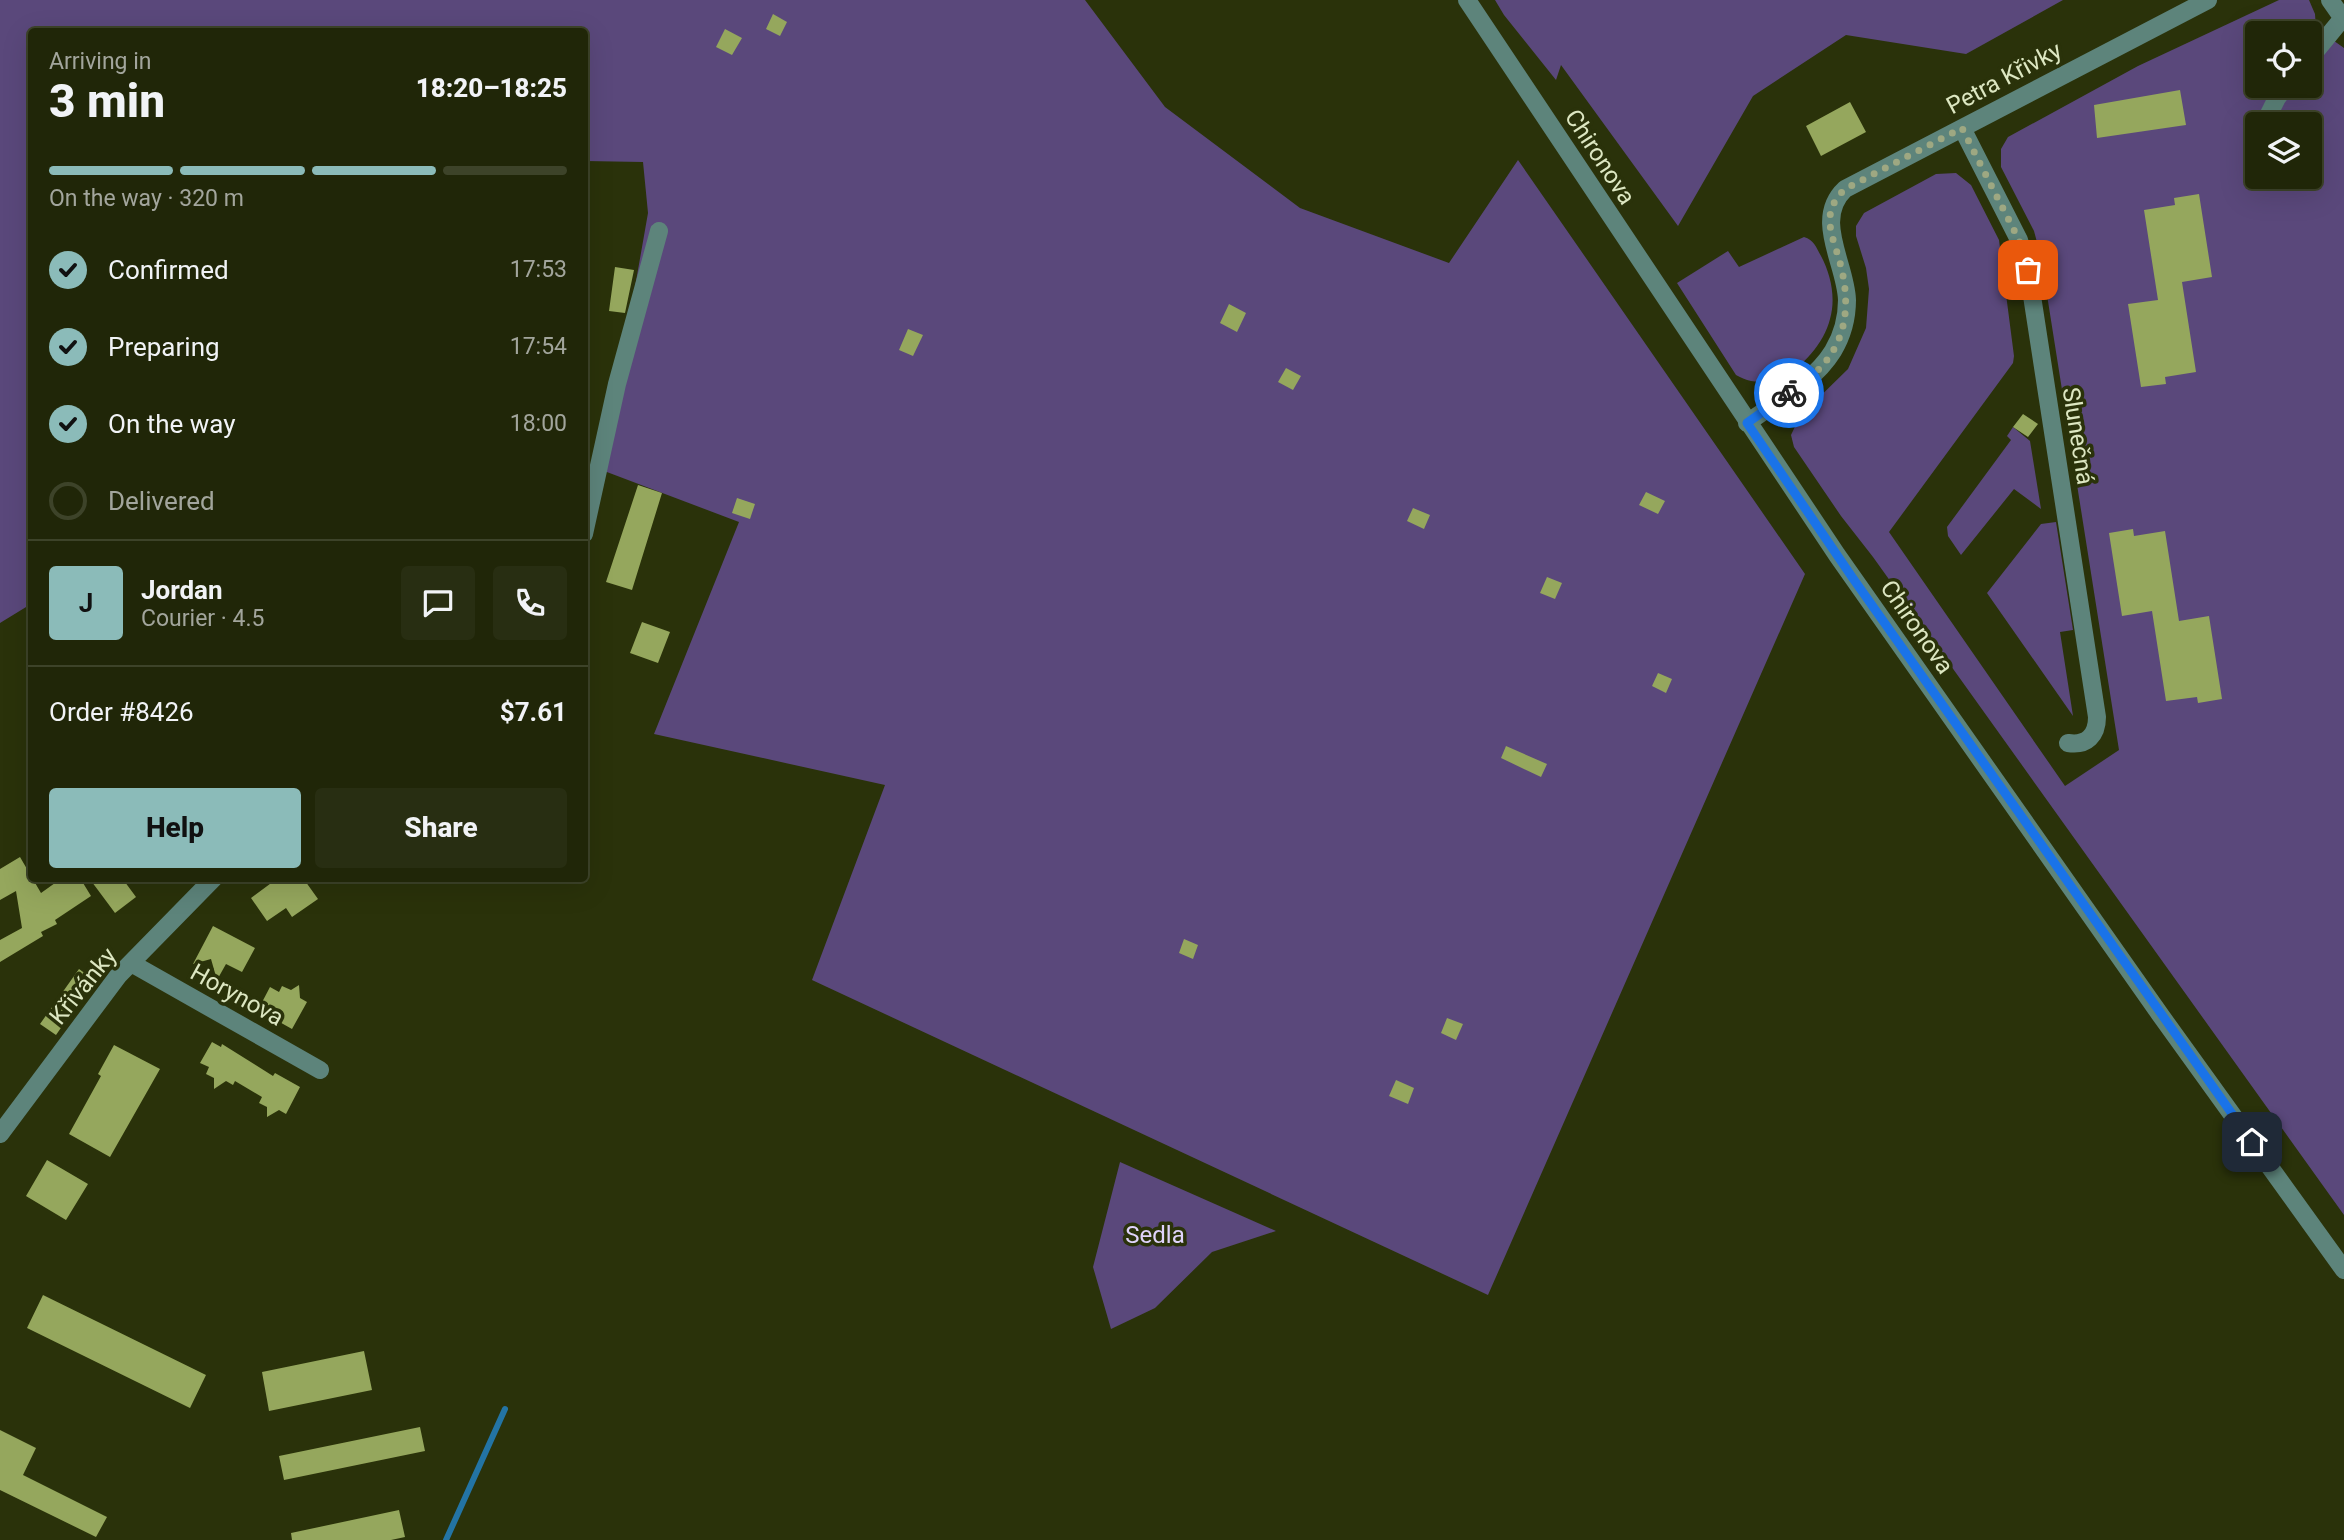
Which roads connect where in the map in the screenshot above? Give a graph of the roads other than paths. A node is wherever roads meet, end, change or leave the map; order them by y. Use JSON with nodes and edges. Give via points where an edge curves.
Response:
{"nodes":[{"id":1,"x":1467,"y":0,"type":"edge"},
{"id":2,"x":2208,"y":0,"type":"edge"},
{"id":3,"x":2330,"y":0,"type":"edge"},
{"id":4,"x":2343,"y":20,"type":"edge"},
{"id":5,"x":2322,"y":44,"type":"edge"},
{"id":6,"x":1962,"y":128,"type":"junction"},
{"id":7,"x":659,"y":231,"type":"dead end"},
{"id":8,"x":1747,"y":423,"type":"junction"},
{"id":9,"x":588,"y":516,"type":"edge"},
{"id":10,"x":2068,"y":743,"type":"dead end"},
{"id":11,"x":211,"y":882,"type":"edge"},
{"id":12,"x":131,"y":963,"type":"junction"},
{"id":13,"x":320,"y":1070,"type":"dead end"},
{"id":14,"x":0,"y":1134,"type":"edge"},
{"id":15,"x":2344,"y":1270,"type":"edge"}],
"edges":[{"from":1,"to":8,"type":"street","name":"Chironova"},
{"from":2,"to":6,"type":"street","name":"Petra Křivky"},
{"from":3,"to":4,"type":"street"},
{"from":4,"to":5,"type":"street"},
{"from":6,"to":8,"type":"street","name":"Petra Křivky","via":[[1845,189],[1835,200],[1831,229],[1847,307],[1841,334],[1819,369]]},
{"from":6,"to":10,"type":"street","name":"Slunečná","via":[[2024,253],[2097,717],[2097,728],[2089,740]]},
{"from":7,"to":9,"type":"street","via":[[617,384]]},
{"from":8,"to":15,"type":"street","name":"Chironova"},
{"from":11,"to":12,"type":"street","name":"Křivánky"},
{"from":12,"to":13,"type":"street","name":"Horynova"},
{"from":12,"to":14,"type":"street","name":"Křivánky"}]}
